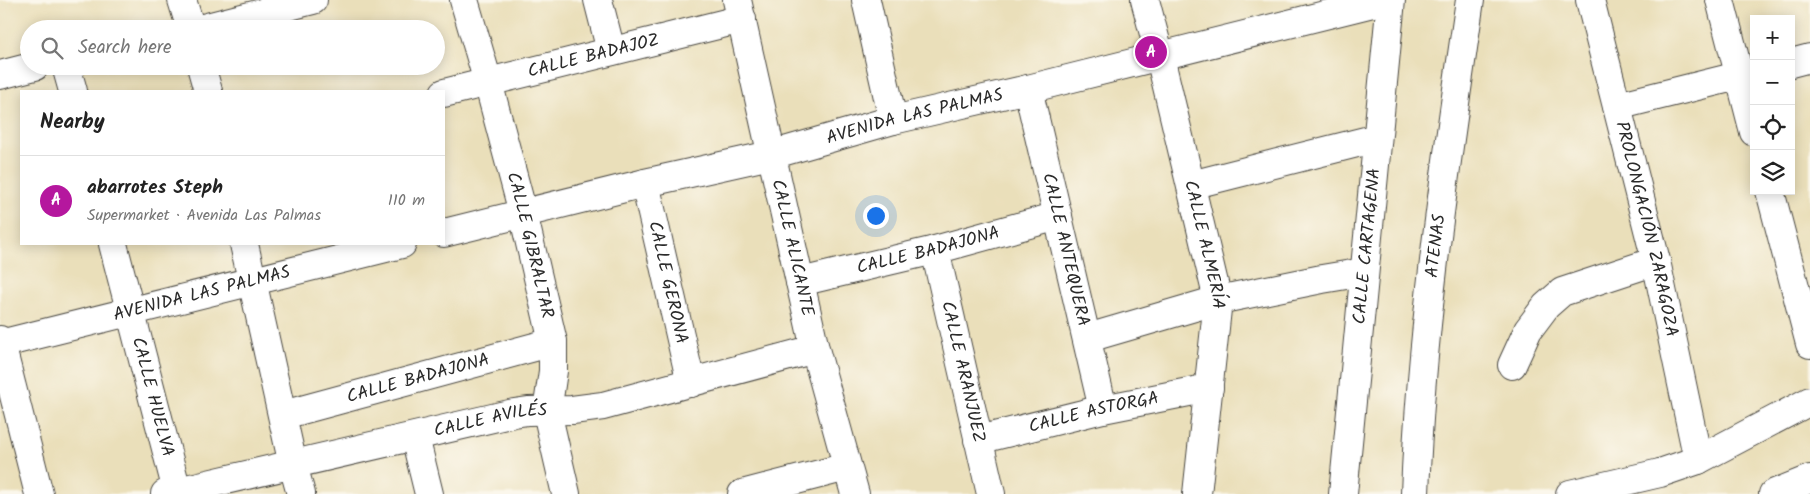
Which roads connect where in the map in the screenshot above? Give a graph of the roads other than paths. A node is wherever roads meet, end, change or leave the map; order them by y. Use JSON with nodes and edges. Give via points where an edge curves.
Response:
{"nodes":[{"id":1,"x":182,"y":0,"type":"edge"},
{"id":2,"x":313,"y":0,"type":"edge"},
{"id":3,"x":464,"y":0,"type":"edge"},
{"id":4,"x":598,"y":0,"type":"edge"},
{"id":5,"x":866,"y":0,"type":"edge"},
{"id":6,"x":1145,"y":0,"type":"edge"},
{"id":7,"x":1385,"y":0,"type":"edge"},
{"id":8,"x":1391,"y":0,"type":"edge"},
{"id":9,"x":1470,"y":0,"type":"edge"},
{"id":10,"x":1590,"y":0,"type":"edge"},
{"id":11,"x":1720,"y":0,"type":"edge"},
{"id":12,"x":739,"y":10,"type":"edge"},
{"id":13,"x":188,"y":20,"type":"edge"},
{"id":14,"x":234,"y":20,"type":"edge"},
{"id":15,"x":611,"y":51,"type":"junction"},
{"id":16,"x":1160,"y":57,"type":"junction"},
{"id":17,"x":1810,"y":58,"type":"edge"},
{"id":18,"x":1795,"y":62,"type":"edge"},
{"id":19,"x":20,"y":70,"type":"edge"},
{"id":20,"x":1746,"y":74,"type":"edge"},
{"id":21,"x":0,"y":75,"type":"edge"},
{"id":22,"x":69,"y":75,"type":"edge"},
{"id":23,"x":204,"y":75,"type":"edge"},
{"id":24,"x":488,"y":82,"type":"junction"},
{"id":25,"x":1028,"y":89,"type":"junction"},
{"id":26,"x":73,"y":90,"type":"edge"},
{"id":27,"x":208,"y":90,"type":"edge"},
{"id":28,"x":445,"y":93,"type":"edge"},
{"id":29,"x":1750,"y":105,"type":"edge"},
{"id":30,"x":1616,"y":106,"type":"junction"},
{"id":31,"x":893,"y":120,"type":"junction"},
{"id":32,"x":1377,"y":138,"type":"junction"},
{"id":33,"x":771,"y":155,"type":"junction"},
{"id":34,"x":645,"y":183,"type":"junction"},
{"id":35,"x":1191,"y":185,"type":"junction"},
{"id":36,"x":1771,"y":195,"type":"edge"},
{"id":37,"x":523,"y":213,"type":"junction"},
{"id":38,"x":1058,"y":216,"type":"junction"},
{"id":39,"x":445,"y":233,"type":"edge"},
{"id":40,"x":113,"y":245,"type":"edge"},
{"id":41,"x":244,"y":245,"type":"edge"},
{"id":42,"x":398,"y":245,"type":"edge"},
{"id":43,"x":935,"y":250,"type":"junction"},
{"id":44,"x":1656,"y":261,"type":"junction"},
{"id":45,"x":1364,"y":272,"type":"junction"},
{"id":46,"x":253,"y":281,"type":"junction"},
{"id":47,"x":800,"y":282,"type":"junction"},
{"id":48,"x":1218,"y":300,"type":"junction"},
{"id":49,"x":131,"y":312,"type":"junction"},
{"id":50,"x":1088,"y":338,"type":"junction"},
{"id":51,"x":0,"y":342,"type":"edge"},
{"id":52,"x":553,"y":342,"type":"junction"},
{"id":53,"x":1810,"y":344,"type":"edge"},
{"id":54,"x":815,"y":349,"type":"junction"},
{"id":55,"x":1512,"y":365,"type":"dead end"},
{"id":56,"x":691,"y":383,"type":"junction"},
{"id":57,"x":1209,"y":388,"type":"junction"},
{"id":58,"x":1810,"y":401,"type":"edge"},
{"id":59,"x":1103,"y":410,"type":"junction"},
{"id":60,"x":547,"y":412,"type":"junction"},
{"id":61,"x":283,"y":415,"type":"junction"},
{"id":62,"x":415,"y":437,"type":"junction"},
{"id":63,"x":978,"y":440,"type":"junction"},
{"id":64,"x":1698,"y":460,"type":"junction"},
{"id":65,"x":292,"y":464,"type":"junction"},
{"id":66,"x":847,"y":467,"type":"junction"},
{"id":67,"x":1810,"y":479,"type":"edge"},
{"id":68,"x":1663,"y":484,"type":"edge"},
{"id":69,"x":171,"y":492,"type":"edge"},
{"id":70,"x":39,"y":494,"type":"edge"},
{"id":71,"x":301,"y":494,"type":"edge"},
{"id":72,"x":429,"y":494,"type":"edge"},
{"id":73,"x":566,"y":494,"type":"edge"},
{"id":74,"x":742,"y":494,"type":"edge"},
{"id":75,"x":854,"y":494,"type":"edge"},
{"id":76,"x":991,"y":494,"type":"edge"},
{"id":77,"x":1197,"y":494,"type":"edge"},
{"id":78,"x":1343,"y":494,"type":"edge"},
{"id":79,"x":1415,"y":494,"type":"edge"},
{"id":80,"x":1570,"y":494,"type":"edge"},
{"id":81,"x":1774,"y":494,"type":"edge"}],
"edges":[{"from":1,"to":13,"type":"street"},
{"from":2,"to":14,"type":"street"},
{"from":3,"to":24,"type":"street","name":"CALLE GIBRALTAR"},
{"from":4,"to":15,"type":"street"},
{"from":5,"to":31,"type":"street"},
{"from":6,"to":16,"type":"street","name":"CALLE ALMERÍA"},
{"from":7,"to":16,"type":"street","name":"AVENIDA LAS PALMAS"},
{"from":8,"to":32,"type":"street","name":"CALLE CARTAGENA"},
{"from":9,"to":79,"type":"street","name":"ATENAS","via":[[1423,366]]},
{"from":10,"to":30,"type":"street","name":"PROLONGACIÓN ZARAGOZA"},
{"from":11,"to":20,"type":"street"},
{"from":12,"to":15,"type":"street","name":"CALLE BADAJOZ"},
{"from":12,"to":33,"type":"street","name":"CALLE ALICANTE"},
{"from":15,"to":24,"type":"street","name":"CALLE BADAJOZ"},
{"from":16,"to":25,"type":"street","name":"AVENIDA LAS PALMAS"},
{"from":16,"to":35,"type":"street","name":"CALLE ALMERÍA"},
{"from":17,"to":18,"type":"street"},
{"from":19,"to":21,"type":"street"},
{"from":20,"to":29,"type":"street"},
{"from":20,"to":30,"type":"street"},
{"from":22,"to":26,"type":"street"},
{"from":23,"to":27,"type":"street"},
{"from":24,"to":28,"type":"street","name":"CALLE BADAJOZ"},
{"from":24,"to":37,"type":"street","name":"CALLE GIBRALTAR"},
{"from":25,"to":31,"type":"street","name":"AVENIDA LAS PALMAS"},
{"from":25,"to":38,"type":"street","name":"CALLE ANTEQUERA"},
{"from":30,"to":44,"type":"street","name":"PROLONGACIÓN ZARAGOZA"},
{"from":31,"to":33,"type":"street","name":"AVENIDA LAS PALMAS"},
{"from":32,"to":35,"type":"street"},
{"from":32,"to":45,"type":"street","name":"CALLE CARTAGENA"},
{"from":33,"to":34,"type":"street","name":"AVENIDA LAS PALMAS"},
{"from":33,"to":47,"type":"street","name":"CALLE ALICANTE"},
{"from":34,"to":37,"type":"street","name":"AVENIDA LAS PALMAS"},
{"from":34,"to":56,"type":"street","name":"CALLE GERONA"},
{"from":35,"to":48,"type":"street","name":"CALLE ALMERÍA"},
{"from":36,"to":53,"type":"street"},
{"from":37,"to":39,"type":"street","name":"AVENIDA LAS PALMAS"},
{"from":37,"to":52,"type":"street","name":"CALLE GIBRALTAR"},
{"from":38,"to":43,"type":"street","name":"CALLE BADAJONA"},
{"from":38,"to":50,"type":"street","name":"CALLE ANTEQUERA"},
{"from":40,"to":49,"type":"street","name":"CALLE HUELVA"},
{"from":41,"to":46,"type":"street"},
{"from":42,"to":46,"type":"street","name":"AVENIDA LAS PALMAS"},
{"from":43,"to":47,"type":"street","name":"CALLE BADAJONA"},
{"from":43,"to":63,"type":"street","name":"CALLE ARANJUEZ"},
{"from":44,"to":55,"type":"street","via":[[1562,292],[1546,306],[1528,330]]},
{"from":44,"to":64,"type":"street","name":"PROLONGACIÓN ZARAGOZA"},
{"from":45,"to":48,"type":"street"},
{"from":45,"to":78,"type":"street","name":"CALLE CARTAGENA"},
{"from":46,"to":49,"type":"street","name":"AVENIDA LAS PALMAS"},
{"from":46,"to":61,"type":"street"},
{"from":47,"to":54,"type":"street","name":"CALLE ALICANTE"},
{"from":48,"to":50,"type":"street"},
{"from":48,"to":57,"type":"street","name":"CALLE ALMERÍA"},
{"from":49,"to":51,"type":"street","name":"AVENIDA LAS PALMAS"},
{"from":49,"to":69,"type":"street","name":"CALLE HUELVA"},
{"from":50,"to":59,"type":"street","name":"CALLE ANTEQUERA"},
{"from":51,"to":70,"type":"street"},
{"from":52,"to":60,"type":"street","name":"CALLE GIBRALTAR"},
{"from":52,"to":61,"type":"street","name":"CALLE BADAJONA"},
{"from":54,"to":56,"type":"street","name":"CALLE AVILÉS"},
{"from":54,"to":66,"type":"street","name":"CALLE ALICANTE"},
{"from":56,"to":60,"type":"street","name":"CALLE AVILÉS","via":[[603,406]]},
{"from":57,"to":59,"type":"street","name":"CALLE ASTORGA"},
{"from":57,"to":77,"type":"street","name":"CALLE ALMERÍA"},
{"from":58,"to":64,"type":"street"},
{"from":59,"to":63,"type":"street","name":"CALLE ASTORGA"},
{"from":60,"to":62,"type":"street","name":"CALLE AVILÉS","via":[[514,413]]},
{"from":60,"to":73,"type":"street","name":"CALLE GIBRALTAR"},
{"from":61,"to":65,"type":"street"},
{"from":62,"to":65,"type":"street","name":"CALLE AVILÉS"},
{"from":62,"to":72,"type":"street"},
{"from":63,"to":76,"type":"street","name":"CALLE ARANJUEZ"},
{"from":64,"to":68,"type":"street"},
{"from":65,"to":69,"type":"street","name":"CALLE AVILÉS"},
{"from":65,"to":71,"type":"street"},
{"from":66,"to":74,"type":"street"},
{"from":66,"to":75,"type":"street","name":"CALLE ALICANTE"},
{"from":67,"to":81,"type":"street"},
{"from":68,"to":80,"type":"street"}]}
